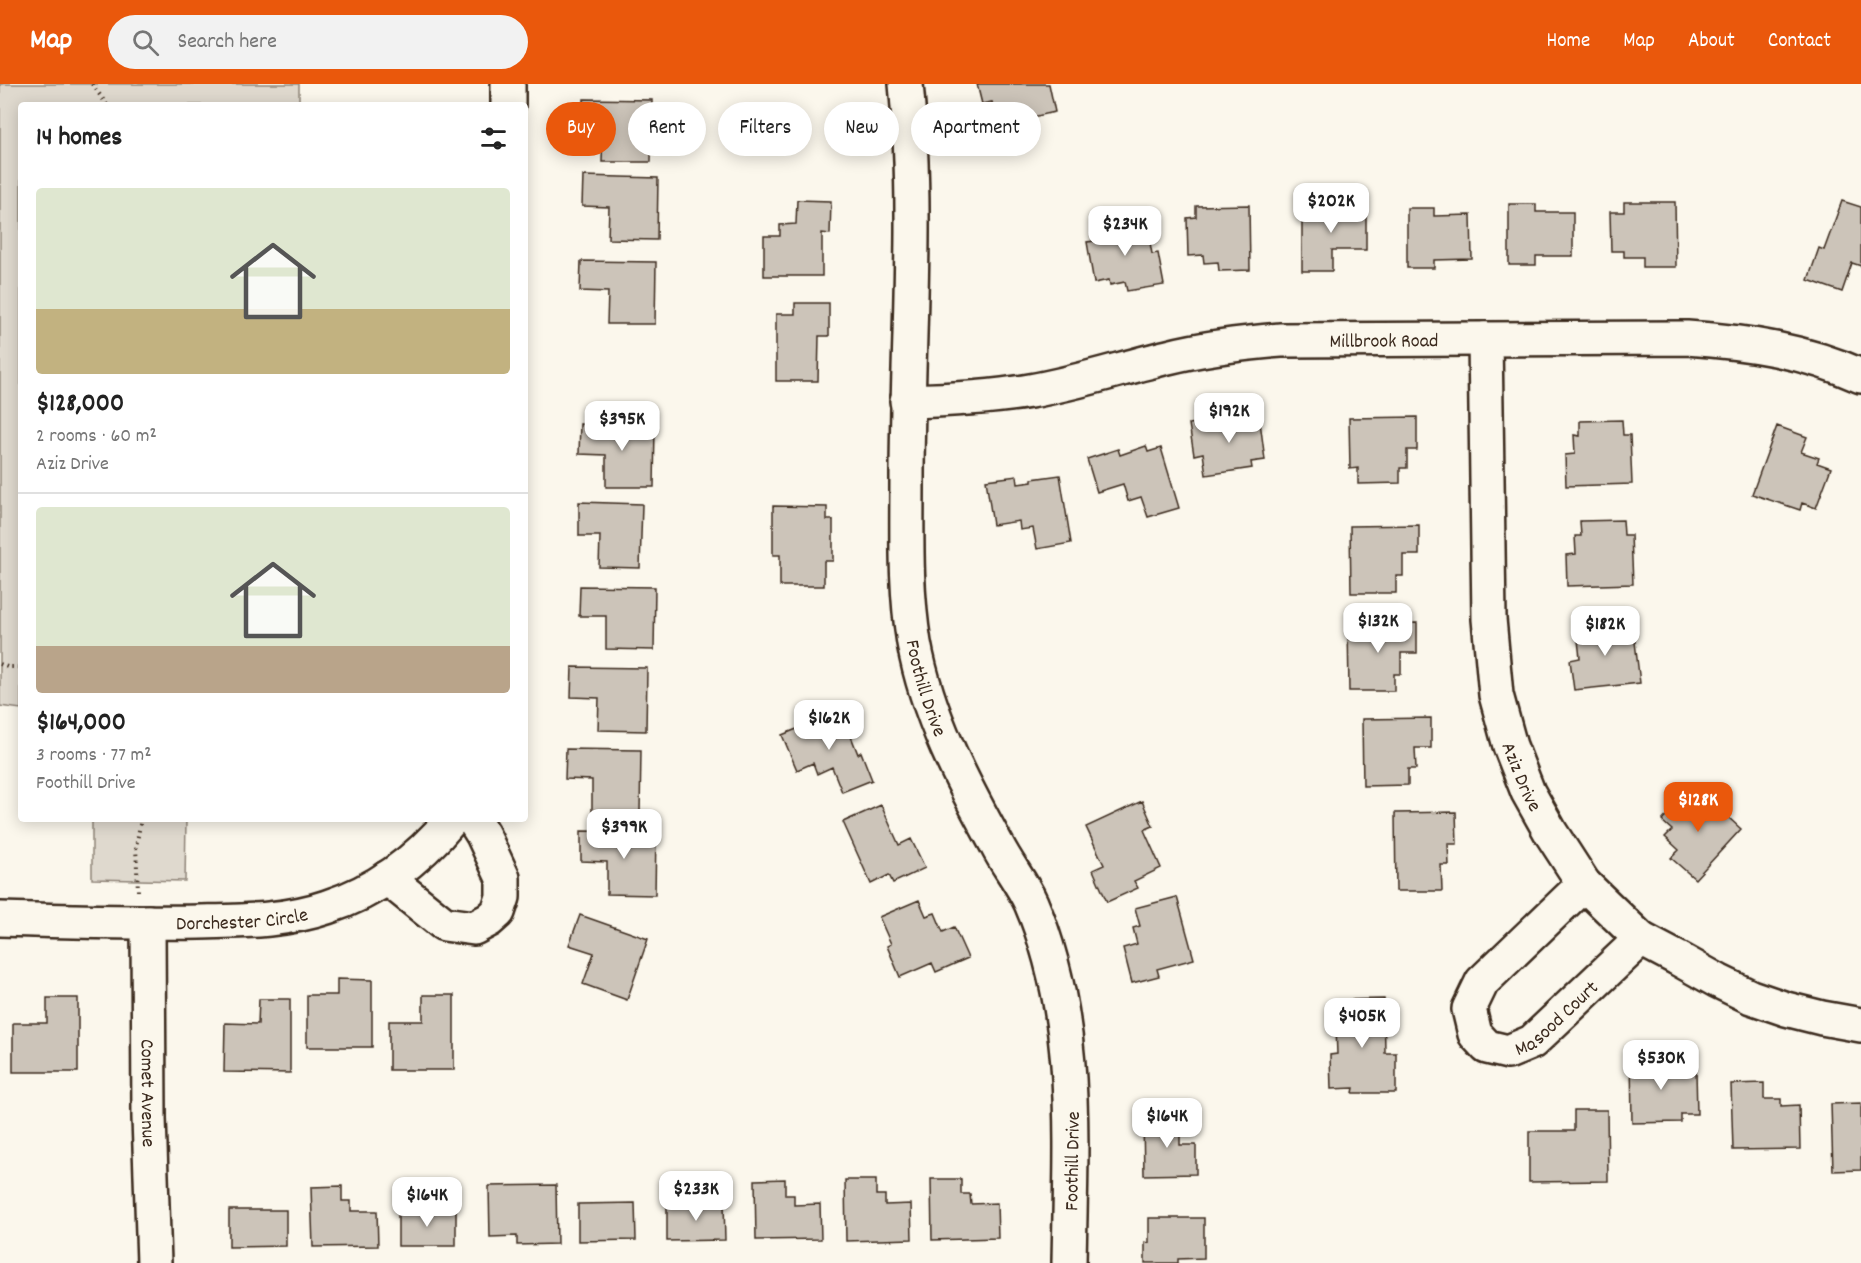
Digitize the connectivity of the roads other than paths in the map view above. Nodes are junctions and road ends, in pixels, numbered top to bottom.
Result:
1 (508, 84) edge
2 (906, 84) edge
3 (508, 102) edge
4 (1485, 339) junction
5 (1861, 376) edge
6 (907, 401) junction
7 (449, 822) edge
8 (475, 822) edge
9 (387, 878) junction
10 (1584, 884) junction
11 (0, 919) edge
12 (143, 922) junction
13 (1641, 939) junction
14 (1861, 1025) edge
15 (154, 1263) edge
16 (1069, 1263) edge

1 - 3 street
2 - 6 street, Foothill Drive
4 - 5 street, Millbrook Road
4 - 6 street, Millbrook Road
4 - 10 street, Aziz Drive
6 - 16 street, Foothill Drive
7 - 9 street, Dorchester Circle
8 - 9 street
9 - 12 street, Dorchester Circle
10 - 13 street, Aziz Drive
10 - 13 street, Masood Court
11 - 12 street, Dorchester Circle
12 - 15 street, Comet Avenue
13 - 14 street, Aziz Drive

